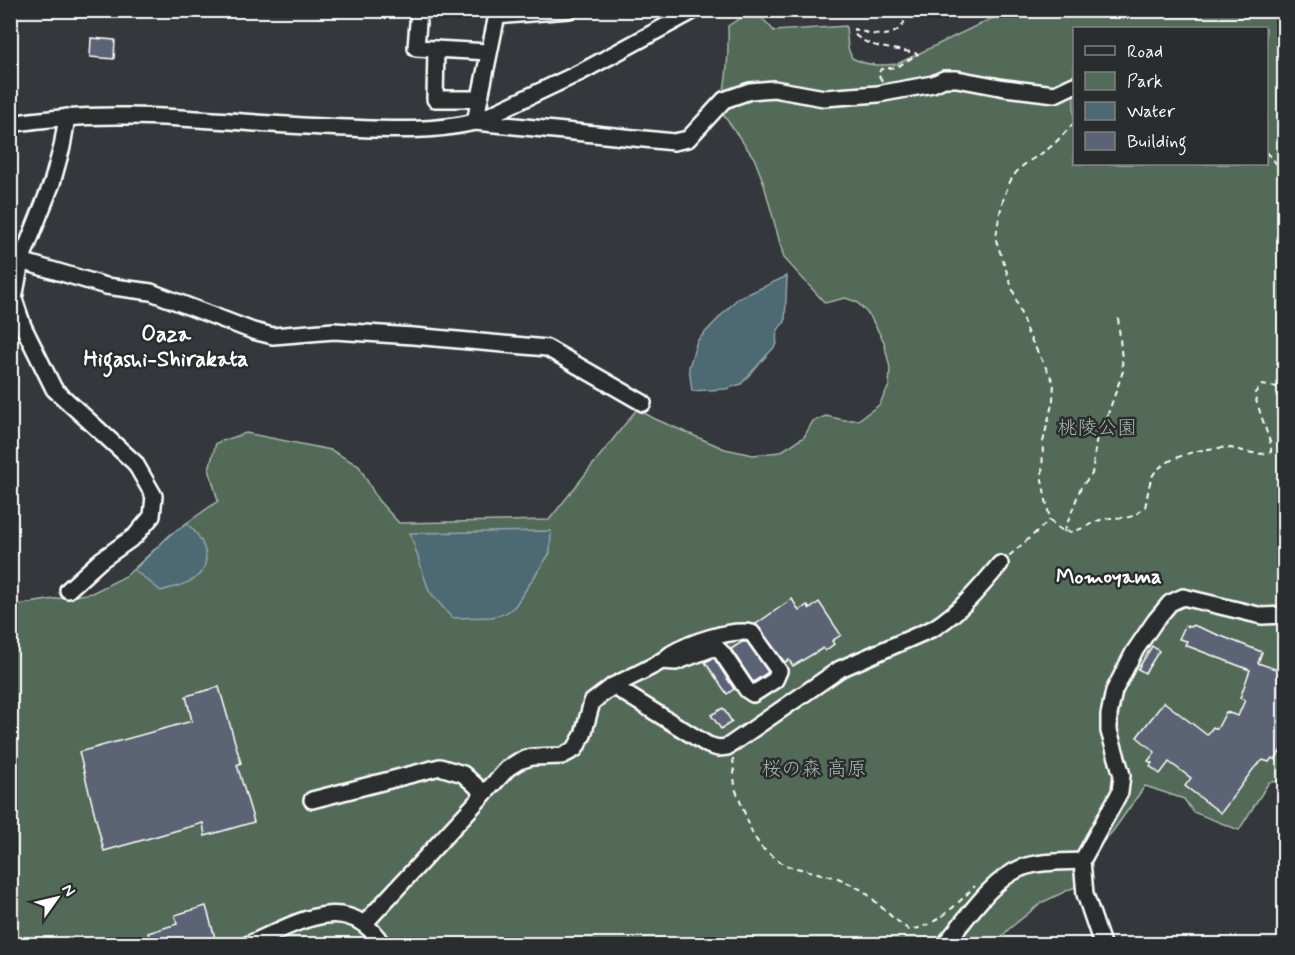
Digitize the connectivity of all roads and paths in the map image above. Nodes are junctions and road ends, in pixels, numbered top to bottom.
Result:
1 (419, 10) edge
2 (569, 10) edge
3 (695, 10) edge
4 (901, 10) edge
5 (497, 13) edge
6 (436, 49) junction
7 (489, 52) junction
8 (1073, 86) edge
9 (875, 95) junction
10 (479, 99) junction
11 (67, 117) junction
12 (475, 122) junction
13 (10, 124) edge
14 (1073, 124) edge
15 (1268, 154) edge
16 (1284, 172) edge
17 (16, 261) edge
18 (1118, 317) dead end
19 (1284, 387) edge
20 (643, 403) dead end
21 (1050, 520) junction
22 (1064, 532) junction
23 (1000, 564) joint
24 (68, 590) dead end
25 (1284, 615) edge
26 (662, 661) junction
27 (613, 686) junction
28 (732, 744) junction
29 (484, 793) junction
30 (312, 800) dead end
31 (1082, 861) junction
32 (981, 880) dead end
33 (372, 936) edge
34 (249, 945) edge
35 (945, 945) edge
36 (1102, 945) edge

1 - 6 street
2 - 5 street
3 - 12 street
4 - 9 path
5 - 7 street
6 - 7 street
6 - 10 street
7 - 10 street
8 - 9 street
9 - 12 street
10 - 12 street
11 - 12 street
11 - 13 street
11 - 17 street
14 - 21 path
15 - 16 path
17 - 20 street
17 - 24 street
18 - 22 path
19 - 22 path
21 - 22 path
21 - 23 path
23 - 28 street
25 - 31 street
26 - 26 street
26 - 27 street
27 - 28 street
27 - 29 street
28 - 32 path
29 - 30 street
29 - 33 street
31 - 35 street
31 - 36 street
33 - 34 street

